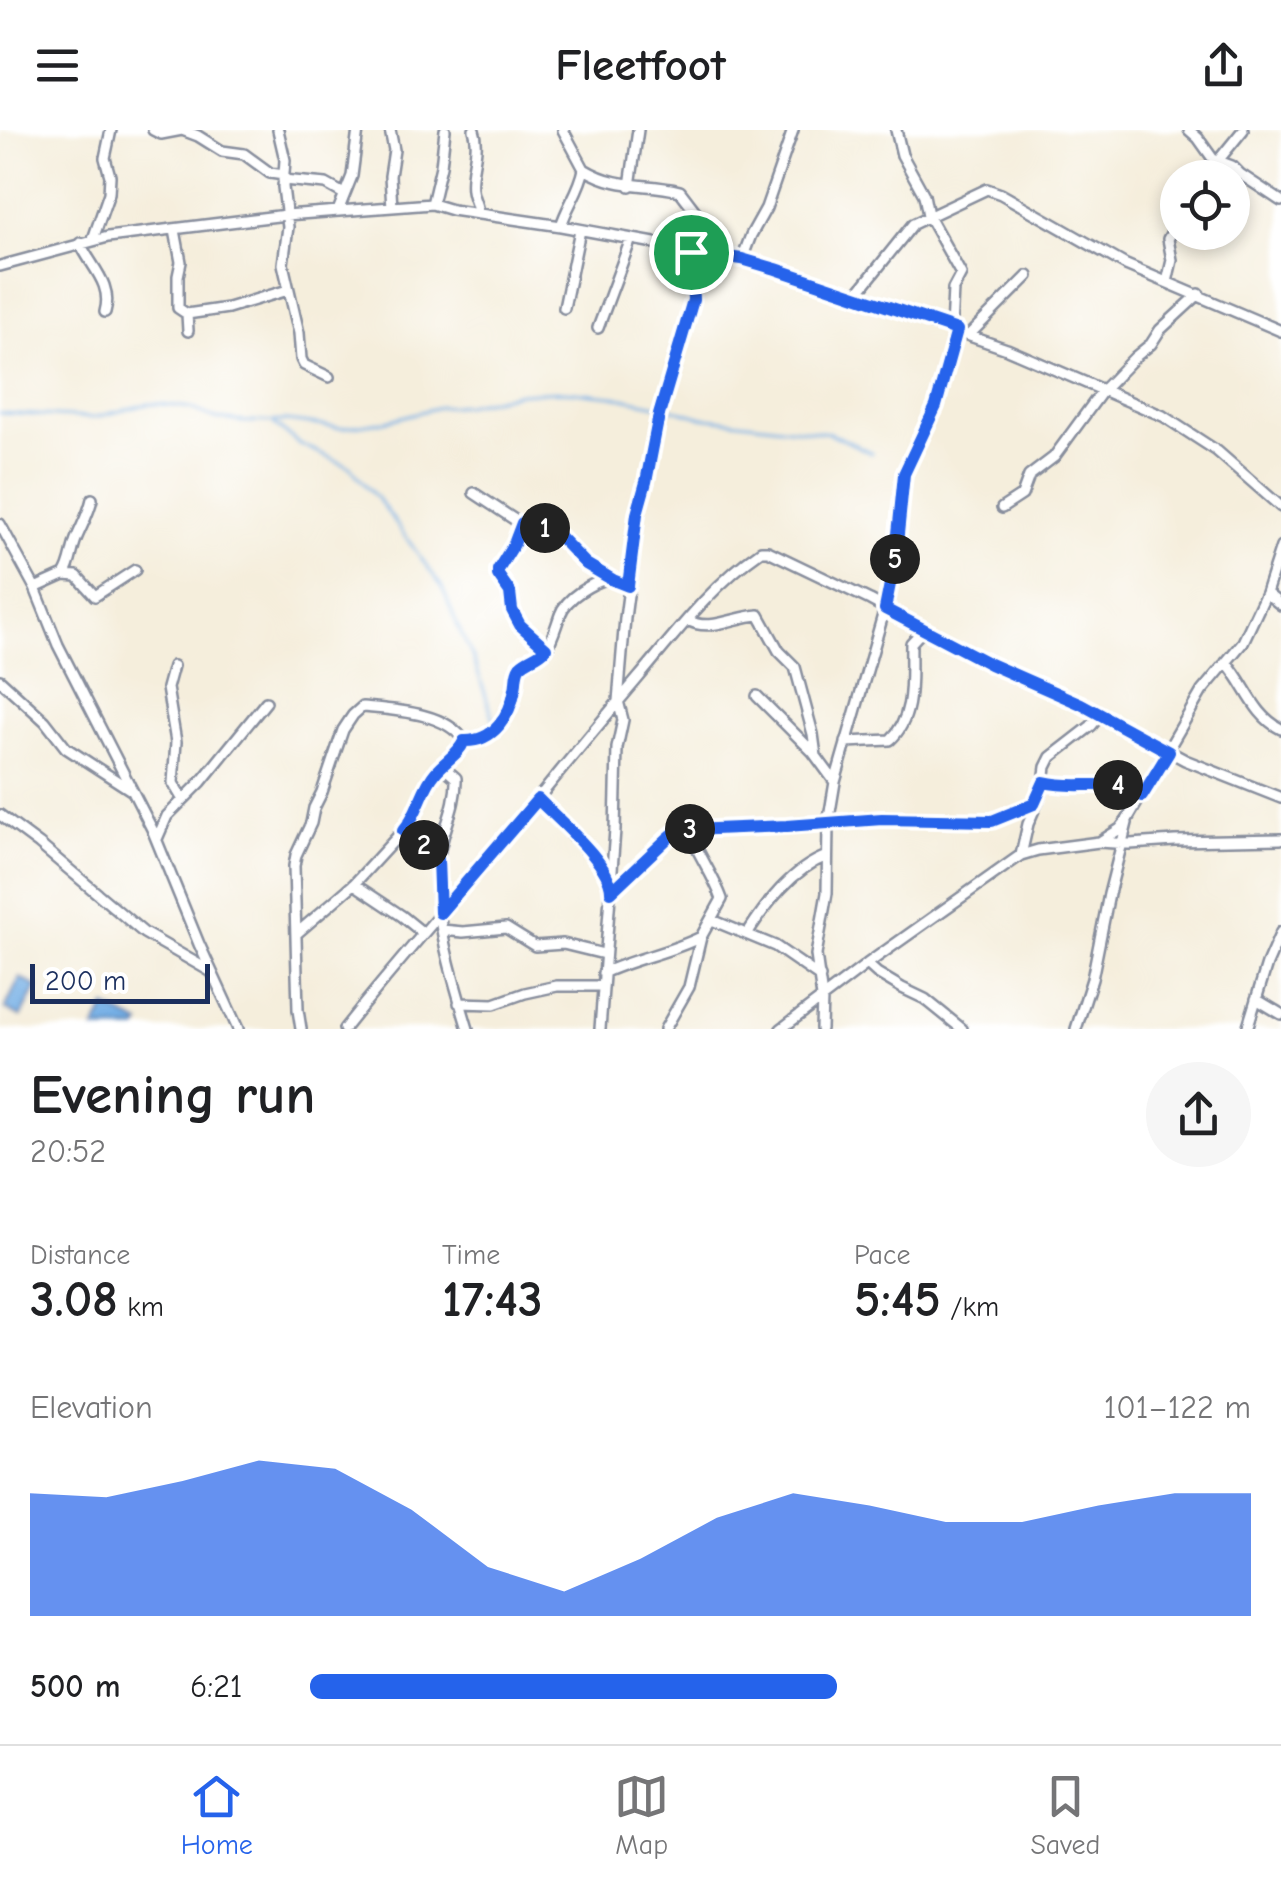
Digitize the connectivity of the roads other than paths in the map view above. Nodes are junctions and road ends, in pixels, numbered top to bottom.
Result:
1 (111, 130) edge
2 (153, 130) edge
3 (182, 130) edge
4 (278, 130) edge
5 (358, 130) edge
6 (390, 130) edge
7 (445, 130) edge
8 (474, 130) edge
9 (564, 130) edge
10 (638, 130) edge
11 (793, 130) edge
12 (896, 130) edge
13 (1189, 130) edge
14 (1243, 130) edge
15 (1217, 160) joint
16 (584, 169) junction
17 (284, 178) junction
18 (1250, 180) edge
19 (630, 186) junction
20 (344, 194) junction
21 (1281, 200) edge
22 (432, 204) junction
23 (392, 207) junction
24 (338, 211) junction
25 (478, 214) junction
26 (286, 215) junction
27 (928, 215) junction
28 (561, 226) junction
29 (175, 230) junction
30 (580, 230) junction
31 (93, 239) junction
32 (631, 239) junction
33 (80, 243) junction
34 (1170, 250) edge
35 (691, 252) junction
36 (742, 259) junction
37 (0, 266) edge
38 (1028, 276) dead end
39 (1168, 282) junction
40 (288, 290) junction
41 (1200, 294) junction
42 (856, 295) junction
43 (564, 308) dead end
44 (105, 312) dead end
45 (187, 314) junction
46 (598, 328) dead end
47 (954, 330) junction
48 (188, 331) dead end
49 (1281, 331) edge
50 (969, 334) junction
51 (329, 376) dead end
52 (1103, 390) junction
53 (474, 493) dead end
54 (92, 498) dead end
55 (1281, 507) edge
56 (1002, 508) dead end
57 (522, 523) junction
58 (0, 524) edge
59 (1281, 547) edge
60 (135, 570) dead end
61 (64, 575) junction
62 (609, 578) junction
63 (628, 586) junction
64 (35, 588) junction
65 (1266, 593) junction
66 (1281, 605) edge
67 (885, 609) junction
68 (688, 620) junction
69 (924, 629) junction
70 (546, 648) junction
71 (1226, 662) junction
72 (173, 666) dead end
73 (1, 683) edge
74 (756, 696) dead end
75 (618, 701) junction
76 (266, 702) dead end
77 (1100, 714) junction
78 (1281, 729) edge
79 (464, 741) junction
80 (846, 742) junction
81 (1169, 752) junction
82 (816, 756) junction
83 (442, 766) junction
84 (834, 782) junction
85 (1044, 782) junction
86 (133, 791) junction
87 (1142, 796) junction
88 (1281, 798) edge
89 (538, 799) junction
90 (183, 800) junction
91 (1034, 804) junction
92 (0, 815) edge
93 (1127, 820) junction
94 (828, 824) junction
95 (690, 830) junction
96 (403, 831) junction
97 (156, 839) junction
98 (1281, 839) edge
99 (1098, 842) junction
100 (1123, 843) junction
101 (1022, 855) junction
102 (827, 856) junction
103 (438, 859) junction
104 (354, 884) junction
105 (611, 888) junction
106 (440, 913) junction
107 (712, 920) junction
108 (442, 930) junction
109 (1281, 932) edge
110 (423, 933) junction
111 (296, 934) junction
112 (747, 934) junction
113 (701, 937) junction
114 (604, 954) junction
115 (867, 964) junction
116 (212, 972) junction
117 (602, 973) junction
118 (820, 978) junction
119 (602, 986) junction
120 (822, 998) junction
121 (1256, 999) junction
122 (459, 1003) junction
123 (1281, 1014) edge
124 (821, 1023) edge
125 (238, 1029) edge
126 (302, 1029) edge
127 (344, 1029) edge
128 (468, 1029) edge
129 (600, 1029) edge
130 (665, 1029) edge
131 (780, 1029) edge
132 (835, 1029) edge
133 (962, 1029) edge
134 (1076, 1029) edge
135 (1247, 1029) edge

1 - 31 street
2 - 3 street
3 - 17 street
4 - 17 street
5 - 20 street
6 - 23 street
7 - 22 street
8 - 25 street
9 - 16 street
10 - 19 street
11 - 36 street
12 - 27 street
13 - 15 street
14 - 15 street
16 - 19 street
16 - 28 street
17 - 20 street
17 - 26 street
18 - 21 street
19 - 35 street
20 - 24 street
22 - 23 street
22 - 25 street
23 - 24 street
24 - 26 street
25 - 28 street
26 - 29 street
26 - 40 street
27 - 39 street
27 - 42 street
27 - 47 street
28 - 30 street
29 - 31 street
29 - 45 street
30 - 32 street
30 - 43 street
31 - 33 street
32 - 35 street
32 - 46 street
33 - 37 street
33 - 44 street
34 - 39 street
35 - 36 street
35 - 63 street
36 - 42 street
38 - 50 street
39 - 41 street
40 - 45 street
40 - 51 street
41 - 49 street
41 - 52 street
42 - 47 street
45 - 48 street
47 - 50 street
47 - 67 street
50 - 52 street
52 - 55 street
52 - 56 street
53 - 57 street
54 - 61 street
57 - 62 street
57 - 70 street
58 - 64 street
59 - 65 street
60 - 61 street
61 - 64 street
62 - 63 street
62 - 70 street
63 - 75 street
64 - 86 street
65 - 66 street
65 - 71 street
67 - 68 street
67 - 69 street
67 - 80 street
68 - 75 street
68 - 82 street
69 - 77 street
69 - 80 street
70 - 79 street
71 - 78 street
71 - 81 street
72 - 90 street
73 - 86 street
74 - 82 street
75 - 89 street
75 - 105 street
76 - 90 street
77 - 81 street
77 - 85 street
79 - 83 street
79 - 111 street
80 - 84 street
81 - 87 street
81 - 88 street
82 - 84 street
83 - 96 street
83 - 103 street
84 - 94 street
85 - 87 street
85 - 91 street
86 - 97 street
87 - 93 street
89 - 105 street
89 - 106 street
90 - 97 street
91 - 94 street
91 - 101 street
92 - 116 street
93 - 99 street
93 - 100 street
94 - 95 street
94 - 102 street
95 - 105 street
95 - 107 street
96 - 103 street
96 - 104 street
97 - 116 street
98 - 100 street
99 - 100 street
99 - 101 street
100 - 134 street
101 - 115 street
102 - 112 street
102 - 118 street
103 - 106 street
104 - 110 street
104 - 111 street
105 - 114 street
106 - 108 street
106 - 110 street
107 - 112 street
107 - 113 street
108 - 114 street
108 - 122 street
109 - 121 street
110 - 127 street
111 - 126 street
112 - 118 street
113 - 117 street
113 - 130 street
114 - 117 street
115 - 120 street
115 - 133 street
116 - 125 street
117 - 119 street
118 - 120 street
119 - 122 street
119 - 129 street
120 - 124 street
120 - 131 street
121 - 123 street
121 - 135 street
122 - 128 street
124 - 132 street

